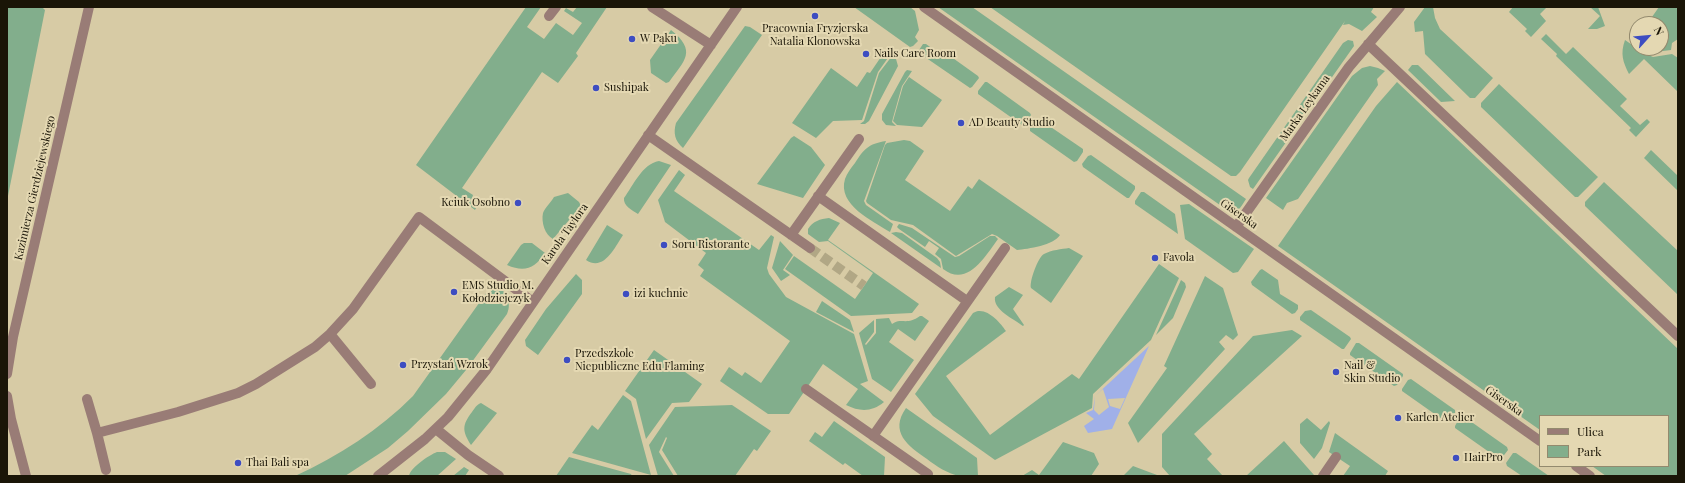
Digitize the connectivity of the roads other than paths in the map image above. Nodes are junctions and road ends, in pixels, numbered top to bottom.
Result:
1 (89, 7) edge
2 (556, 7) edge
3 (652, 7) edge
4 (737, 7) edge
5 (924, 7) edge
6 (1400, 7) edge
7 (549, 16) dead end
8 (1368, 44) junction
9 (711, 45) junction
10 (648, 135) junction
11 (859, 139) dead end
12 (818, 196) junction
13 (1236, 227) junction
14 (791, 235) junction
15 (810, 248) tunnel mouth
16 (1005, 248) dead end
17 (967, 301) junction
18 (533, 302) junction
19 (330, 334) junction
20 (1678, 336) edge
21 (7, 374) edge
22 (371, 384) dead end
23 (806, 389) dead end
24 (7, 396) edge
25 (87, 399) dead end
26 (436, 429) junction
27 (96, 433) junction
28 (873, 436) junction
29 (1539, 440) edge
30 (1336, 457) dead end
31 (1577, 467) edge
32 (106, 470) dead end
33 (928, 474) dead end
34 (26, 476) edge
35 (378, 476) edge
36 (499, 476) edge
37 (1323, 476) edge
38 (1590, 476) edge

1 - 21 street, Kazimierza Gierdziejewskiego
2 - 7 street
3 - 9 street
4 - 9 street, Karola Taylora
5 - 13 street, Giserska
6 - 8 street, Marka Leykama
8 - 13 street, Marka Leykama
8 - 20 street
9 - 10 street, Karola Taylora
10 - 14 street
10 - 18 street, Karola Taylora
11 - 12 street
12 - 14 street
12 - 17 street
13 - 29 street, Giserska
14 - 15 street
16 - 17 street
17 - 28 street
18 - 19 street
18 - 26 street, Karola Taylora
19 - 22 street
19 - 27 street
23 - 28 street
24 - 34 street
25 - 27 street
26 - 35 street, Karola Taylora
26 - 36 street
27 - 32 street
28 - 33 street
30 - 37 street
31 - 38 street

